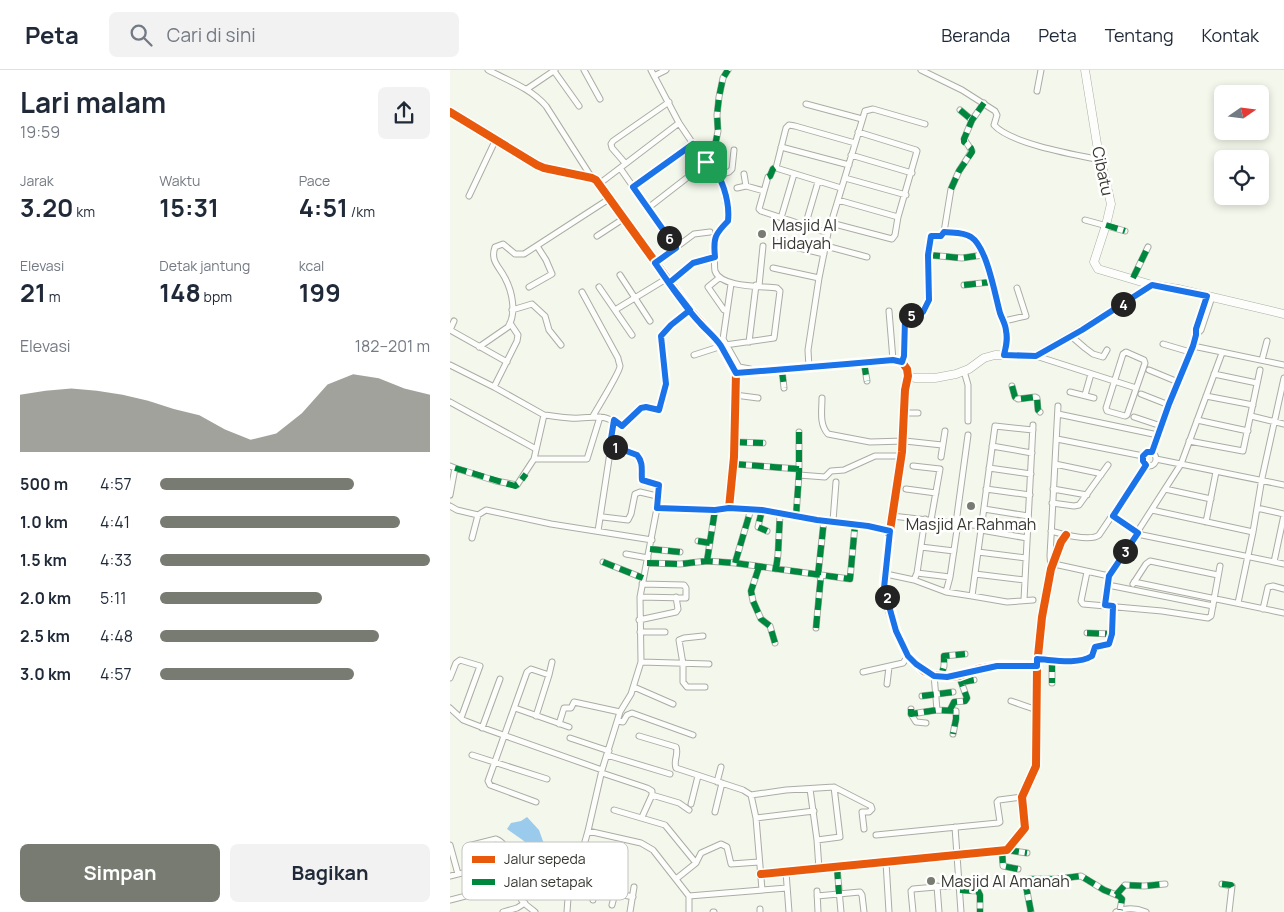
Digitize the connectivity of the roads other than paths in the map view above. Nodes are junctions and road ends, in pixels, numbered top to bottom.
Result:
1 (488, 70) edge
2 (554, 70) edge
3 (584, 70) edge
4 (651, 70) edge
5 (666, 70) edge
6 (728, 70) edge
7 (921, 70) edge
8 (1041, 70) edge
9 (1085, 70) edge
10 (654, 76) junction
11 (527, 88) junction
12 (1037, 91) dead end
13 (600, 99) dead end
14 (669, 102) junction
15 (984, 103) junction
16 (806, 104) dead end
17 (579, 106) dead end
18 (960, 110) dead end
19 (450, 112) edge
20 (862, 119) junction
21 (972, 120) junction
22 (679, 123) junction
23 (925, 124) dead end
24 (858, 132) junction
25 (496, 139) junction
26 (855, 143) junction
27 (693, 144) junction
28 (781, 146) junction
29 (734, 150) dead end
30 (851, 155) junction
31 (1101, 160) junction
32 (625, 163) junction
33 (708, 164) junction
34 (849, 164) junction
35 (776, 167) junction
36 (620, 168) junction
37 (912, 173) junction
38 (744, 174) dead end
39 (794, 174) junction
40 (718, 175) junction
41 (592, 178) junction
42 (844, 178) junction
43 (818, 182) junction
44 (599, 184) junction
45 (746, 186) junction
46 (633, 187) junction
47 (737, 188) dead end
48 (842, 188) junction
49 (764, 191) junction
50 (906, 195) junction
51 (469, 196) dead end
52 (609, 199) junction
53 (838, 200) junction
54 (648, 208) junction
55 (898, 217) junction
56 (781, 218) junction
57 (623, 219) junction
58 (1085, 220) dead end
59 (831, 223) junction
60 (1106, 225) junction
61 (805, 226) junction
62 (1125, 231) dead end
63 (710, 232) dead end
64 (944, 232) junction
65 (828, 233) junction
66 (598, 236) dead end
67 (778, 243) dead end
68 (537, 246) junction
69 (763, 246) dead end
70 (826, 246) junction
71 (1148, 246) dead end
72 (676, 248) junction
73 (824, 254) junction
74 (983, 254) junction
75 (928, 255) junction
76 (715, 257) junction
77 (867, 257) dead end
78 (655, 263) junction
79 (773, 268) dead end
80 (620, 275) dead end
81 (719, 278) junction
82 (819, 278) junction
83 (1133, 278) junction
84 (668, 281) junction
85 (992, 282) junction
86 (731, 284) junction
87 (964, 285) dead end
88 (1152, 285) junction
89 (757, 286) junction
90 (529, 287) dead end
91 (600, 287) dead end
92 (1018, 288) dead end
93 (582, 292) dead end
94 (1210, 296) junction
95 (635, 297) junction
96 (512, 310) junction
97 (615, 310) junction
98 (690, 310) junction
99 (727, 311) junction
100 (889, 311) dead end
101 (1284, 314) edge
102 (650, 320) dead end
103 (454, 321) dead end
104 (1004, 321) junction
105 (510, 323) junction
106 (450, 330) edge
107 (632, 335) dead end
108 (1071, 336) junction
109 (1267, 341) dead end
110 (749, 342) junction
111 (1163, 344) dead end
112 (561, 345) dead end
113 (723, 345) junction
114 (1193, 346) junction
115 (479, 347) junction
116 (1107, 350) dead end
117 (1190, 352) junction
118 (1222, 353) junction
119 (694, 355) dead end
120 (1004, 355) junction
121 (1036, 356) junction
122 (893, 360) junction
123 (1262, 360) junction
124 (507, 362) junction
125 (902, 362) junction
126 (864, 363) junction
127 (450, 365) edge
128 (809, 365) junction
129 (1284, 365) edge
130 (792, 366) dead end
131 (782, 370) junction
132 (1149, 370) dead end
133 (1260, 370) dead end
134 (964, 371) junction
135 (736, 373) junction
136 (1091, 374) junction
137 (1214, 374) junction
138 (908, 376) junction
139 (1284, 378) edge
140 (867, 381) dead end
141 (1115, 381) junction
142 (1178, 382) junction
143 (1257, 383) junction
144 (1012, 386) dead end
145 (494, 387) junction
146 (784, 388) dead end
147 (1136, 388) junction
148 (1070, 392) dead end
149 (735, 394) junction
150 (1141, 394) dead end
151 (1085, 395) junction
152 (1206, 396) junction
153 (758, 398) dead end
154 (822, 398) dead end
155 (1094, 398) dead end
156 (450, 402) edge
157 (1169, 404) junction
158 (1253, 405) junction
159 (1058, 406) dead end
160 (1040, 412) dead end
161 (904, 413) junction
162 (918, 414) dead end
163 (1058, 414) junction
164 (544, 416) junction
165 (593, 416) junction
166 (1251, 416) junction
167 (600, 417) junction
168 (1134, 417) dead end
169 (614, 420) junction
170 (1197, 420) junction
171 (968, 422) dead end
172 (1275, 422) junction
173 (1284, 424) edge
174 (1161, 426) junction
175 (1248, 430) junction
176 (945, 431) dead end
177 (799, 432) dead end
178 (968, 435) dead end
179 (1158, 435) junction
180 (1056, 439) junction
181 (902, 441) junction
182 (1189, 441) junction
183 (735, 442) junction
184 (763, 443) dead end
185 (610, 445) junction
186 (942, 445) junction
187 (992, 446) junction
188 (536, 449) junction
189 (1032, 452) junction
190 (1152, 452) junction
191 (901, 456) junction
192 (1143, 456) junction
193 (941, 457) dead end
194 (534, 459) junction
195 (1156, 459) junction
196 (734, 464) junction
197 (1055, 464) junction
198 (1180, 464) junction
199 (1108, 465) dead end
200 (1146, 465) junction
201 (913, 466) dead end
202 (452, 467) edge
203 (989, 468) junction
204 (799, 472) junction
205 (1216, 472) junction
206 (1031, 474) junction
207 (1101, 475) junction
208 (1261, 481) junction
209 (836, 482) dead end
210 (1284, 485) edge
211 (906, 489) dead end
212 (986, 489) junction
213 (1053, 489) junction
214 (1165, 489) junction
215 (936, 493) junction
216 (450, 495) edge
217 (1030, 495) junction
218 (1087, 495) junction
219 (657, 496) junction
220 (1211, 499) junction
221 (1052, 503) junction
222 (450, 506) edge
223 (657, 508) junction
224 (729, 508) junction
225 (1257, 508) junction
226 (751, 509) junction
227 (984, 509) junction
228 (715, 510) junction
229 (762, 510) junction
230 (1152, 510) junction
231 (780, 514) junction
232 (1284, 514) edge
233 (478, 515) junction
234 (796, 516) junction
235 (892, 516) junction
236 (1028, 516) junction
237 (1113, 516) junction
238 (603, 517) dead end
239 (824, 520) junction
240 (928, 520) junction
241 (833, 521) junction
242 (1206, 522) junction
243 (957, 523) junction
244 (855, 525) junction
245 (981, 528) junction
246 (598, 530) junction
247 (890, 531) junction
248 (1051, 531) junction
249 (767, 532) dead end
250 (1253, 532) junction
251 (1138, 533) junction
252 (1066, 535) junction
253 (1282, 537) edge
254 (472, 538) dead end
255 (1027, 538) junction
256 (652, 540) junction
257 (698, 541) dead end
258 (710, 543) junction
259 (922, 547) junction
260 (650, 549) junction
261 (680, 552) dead end
262 (954, 552) junction
263 (978, 552) junction
264 (626, 554) dead end
265 (1248, 556) junction
266 (1026, 558) junction
267 (647, 561) junction
268 (707, 561) junction
269 (603, 562) dead end
270 (1274, 562) junction
271 (735, 563) junction
272 (1284, 564) edge
273 (1053, 566) junction
274 (1220, 566) dead end
275 (759, 567) junction
276 (776, 569) junction
277 (1087, 572) junction
278 (917, 573) junction
279 (886, 574) junction
280 (975, 574) junction
281 (820, 575) junction
282 (1218, 575) junction
283 (1109, 576) junction
284 (950, 577) junction
285 (643, 578) junction
286 (914, 580) junction
287 (1025, 580) junction
288 (1134, 582) junction
289 (642, 584) junction
290 (1108, 585) junction
291 (1132, 589) junction
292 (1284, 589) edge
293 (946, 592) junction
294 (972, 596) junction
295 (676, 597) junction
296 (640, 598) junction
297 (1214, 598) junction
298 (1024, 600) junction
299 (1033, 600) dead end
300 (1238, 603) junction
301 (1204, 604) junction
302 (1105, 605) junction
303 (1113, 606) junction
304 (1213, 606) junction
305 (1263, 609) junction
306 (1284, 613) edge
307 (639, 620) junction
308 (816, 628) dead end
309 (640, 632) junction
310 (665, 632) dead end
311 (1086, 634) dead end
312 (1112, 634) junction
313 (703, 636) dead end
314 (775, 643) dead end
315 (965, 654) dead end
316 (908, 656) junction
317 (1037, 659) junction
318 (1052, 660) junction
319 (552, 662) dead end
320 (641, 662) junction
321 (683, 664) junction
322 (708, 664) dead end
323 (1037, 666) junction
324 (889, 667) junction
325 (451, 671) edge
326 (863, 672) dead end
327 (549, 675) junction
328 (934, 676) junction
329 (941, 676) junction
330 (959, 676) junction
331 (450, 678) edge
332 (500, 679) dead end
333 (974, 680) dead end
334 (962, 682) junction
335 (1052, 683) dead end
336 (887, 684) dead end
337 (705, 686) dead end
338 (634, 687) junction
339 (953, 692) dead end
340 (936, 693) junction
341 (922, 696) dead end
342 (1011, 701) dead end
343 (673, 704) dead end
344 (450, 708) edge
345 (514, 708) junction
346 (937, 710) junction
347 (950, 710) junction
348 (1036, 710) junction
349 (620, 712) junction
350 (536, 716) junction
351 (461, 718) junction
352 (618, 721) junction
353 (560, 724) junction
354 (926, 724) dead end
355 (569, 727) dead end
356 (482, 728) junction
357 (953, 734) dead end
358 (692, 735) dead end
359 (504, 736) junction
360 (640, 736) dead end
361 (570, 738) dead end
362 (608, 753) junction
363 (472, 755) dead end
364 (495, 762) junction
365 (721, 767) dead end
366 (602, 771) junction
367 (670, 774) dead end
368 (698, 776) junction
369 (547, 779) dead end
370 (720, 782) junction
371 (834, 787) junction
372 (810, 789) junction
373 (652, 795) junction
374 (752, 795) junction
375 (1022, 797) junction
376 (862, 800) junction
377 (536, 802) dead end
378 (614, 810) dead end
379 (814, 811) junction
380 (714, 812) dead end
381 (862, 812) junction
382 (642, 818) junction
383 (756, 818) junction
384 (955, 828) junction
385 (864, 829) dead end
386 (588, 831) junction
387 (876, 835) dead end
388 (817, 840) junction
389 (485, 842) edge
390 (500, 842) edge
391 (585, 842) edge
392 (450, 845) edge
393 (1004, 851) junction
394 (1027, 853) dead end
395 (957, 856) junction
396 (759, 862) junction
397 (886, 862) junction
398 (696, 863) junction
399 (837, 867) junction
400 (819, 869) junction
401 (1018, 869) dead end
402 (786, 872) junction
403 (462, 873) edge
404 (458, 874) junction
405 (761, 874) junction
406 (450, 876) edge
407 (676, 879) junction
408 (1165, 884) dead end
409 (1222, 884) dead end
410 (937, 886) junction
411 (634, 887) dead end
412 (960, 887) junction
413 (787, 888) junction
414 (762, 890) junction
415 (839, 894) junction
416 (1116, 895) junction
417 (628, 896) edge
418 (689, 896) junction
419 (633, 897) junction
420 (521, 900) edge
421 (613, 900) edge
422 (525, 904) junction
423 (612, 905) dead end
424 (1118, 911) edge
425 (503, 912) edge
426 (535, 912) edge
427 (630, 912) edge
428 (689, 912) edge
429 (789, 912) edge
430 (818, 912) edge
431 (841, 912) edge
432 (864, 912) edge
433 (889, 912) edge
434 (913, 912) edge
435 (939, 912) edge
436 (961, 912) edge
437 (980, 912) edge
438 (1031, 912) edge
439 (1146, 912) edge
440 (1229, 912) edge

1 - 11 street
2 - 11 street
2 - 17 street
3 - 13 street
4 - 10 street
5 - 10 street
6 - 33 street
7 - 15 street
8 - 12 street
9 - 31 street, Cibatu
10 - 14 street
11 - 41 street
14 - 22 street
14 - 32 street
15 - 21 street
15 - 31 street
16 - 20 street
18 - 21 street
19 - 25 street
20 - 23 street
20 - 24 street
21 - 64 street
22 - 27 street
22 - 32 street
24 - 26 street
24 - 37 street
25 - 41 street
25 - 51 street
26 - 28 street
26 - 30 street
27 - 33 street
27 - 46 street
28 - 34 street
28 - 35 street
29 - 40 street
30 - 34 street
30 - 37 street
31 - 60 street, Cibatu
32 - 36 street
33 - 40 street
33 - 54 street
34 - 42 street
35 - 39 street
35 - 49 street
36 - 44 street
36 - 46 street
37 - 50 street
38 - 45 street
39 - 43 street
39 - 56 street
40 - 76 street
41 - 44 street
42 - 48 street
42 - 50 street
43 - 48 street
43 - 61 street
44 - 52 street
45 - 47 street
45 - 49 street
46 - 54 street
48 - 53 street
49 - 56 street
50 - 55 street
52 - 57 street
52 - 68 street
53 - 55 street
53 - 59 street
54 - 72 street
55 - 59 street
56 - 61 street
57 - 66 street
57 - 78 street
58 - 60 street
59 - 65 street
60 - 62 street
60 - 83 street, Cibatu
61 - 65 street
63 - 72 street
64 - 74 street
64 - 75 street
65 - 70 street
67 - 73 street
68 - 90 street
68 - 96 street
69 - 89 street
70 - 73 street
70 - 77 street
71 - 83 street
72 - 78 street
73 - 82 street
74 - 75 street
74 - 85 street
75 - 125 street
76 - 81 street
76 - 84 street
78 - 84 street
79 - 82 street
80 - 95 street
81 - 86 street
81 - 99 street
82 - 128 street
83 - 88 street
84 - 95 street
84 - 98 street
85 - 87 street
85 - 104 street
86 - 89 street
86 - 99 street
88 - 94 street
88 - 108 street
89 - 110 street
89 - 110 street
91 - 97 street
92 - 104 street
93 - 165 street
94 - 101 street
94 - 114 street
95 - 97 street
95 - 102 street
96 - 105 street
96 - 112 street
97 - 107 street
98 - 113 street
98 - 169 street
99 - 113 street
100 - 122 street
103 - 106 street
104 - 120 street
105 - 115 street
105 - 124 street
106 - 115 street
108 - 116 street
108 - 121 street
109 - 123 street
110 - 113 street
111 - 117 street
113 - 119 street
113 - 130 street
113 - 135 street
114 - 117 street
114 - 118 street
115 - 124 street
117 - 142 street
118 - 123 street
118 - 137 street
120 - 121 street
120 - 134 street
121 - 136 street
122 - 125 street
122 - 126 street
123 - 129 street
124 - 145 street
125 - 138 street
126 - 128 street
126 - 140 street
127 - 145 street
128 - 131 street
131 - 135 street
131 - 146 street
132 - 142 street
133 - 143 street
134 - 138 street
134 - 171 street
135 - 149 street
136 - 141 street
136 - 151 street
137 - 143 street
137 - 152 street
138 - 161 street
139 - 172 street
141 - 147 street
141 - 147 street
141 - 147 street
142 - 157 street
143 - 158 street
144 - 160 street
145 - 164 street
148 - 151 street
149 - 153 street
149 - 183 street
150 - 157 street
151 - 155 street
152 - 158 street
152 - 170 street
154 - 181 street
156 - 188 street
157 - 174 street
158 - 166 street
159 - 163 street
161 - 162 street
161 - 181 street
163 - 179 street
163 - 180 street
164 - 165 street
164 - 188 street
165 - 167 street
166 - 172 street
166 - 175 street
167 - 169 street
167 - 194 street
168 - 174 street
169 - 185 street
170 - 175 street
170 - 182 street
172 - 173 street
172 - 208 street
174 - 179 street
175 - 182 street
176 - 186 street
177 - 204 street
178 - 243 street
179 - 190 street
180 - 192 street
180 - 197 street
181 - 186 street
181 - 191 street
182 - 198 street
183 - 184 street
183 - 196 street
185 - 219 street
185 - 246 street
186 - 193 street
187 - 189 street
187 - 189 street
187 - 203 street
188 - 194 street
189 - 206 street
190 - 192 street
190 - 195 street
191 - 204 street
191 - 235 street
192 - 200 street
194 - 202 street
195 - 198 street
195 - 200 street
196 - 204 street
196 - 224 street
197 - 207 street
197 - 213 street
198 - 205 street
198 - 214 street
199 - 207 street
200 - 237 street
201 - 215 street
202 - 216 street
203 - 206 street
203 - 212 street
204 - 234 street
205 - 208 street
205 - 220 street
206 - 217 street
207 - 218 street
208 - 210 street
208 - 225 street
209 - 241 street
211 - 215 street
212 - 217 street
212 - 227 street
213 - 218 street
213 - 221 street
214 - 220 street
214 - 230 street
215 - 240 street
217 - 236 street
218 - 221 street
219 - 223 street
219 - 238 street
220 - 242 street
221 - 248 street
222 - 233 street
223 - 228 street
223 - 256 street
224 - 226 street
224 - 228 street
225 - 232 street
225 - 250 street
226 - 229 street
226 - 271 street
227 - 236 street
227 - 245 street
228 - 258 street
229 - 231 street
229 - 249 street
230 - 242 street
230 - 251 street
231 - 234 street
231 - 276 street
232 - 253 street
233 - 246 street
233 - 254 street
234 - 239 street
235 - 240 street
235 - 247 street
236 - 255 street
237 - 251 street
237 - 252 street
239 - 241 street
239 - 281 street
240 - 243 street
240 - 259 street
241 - 244 street
242 - 250 street
243 - 245 street
243 - 262 street
244 - 247 street
244 - 281 street
245 - 255 street
245 - 263 street
246 - 256 street
247 - 279 street
248 - 252 street
248 - 273 street
250 - 265 street
251 - 265 street
251 - 283 street
252 - 273 street
253 - 270 street
255 - 266 street
256 - 260 street
257 - 258 street
258 - 268 street
259 - 262 street
259 - 278 street
260 - 261 street
260 - 267 street
262 - 284 street
263 - 266 street
263 - 280 street
264 - 267 street
265 - 270 street
265 - 300 street
266 - 287 street
267 - 268 street
267 - 285 street
268 - 271 street
269 - 285 street
270 - 272 street
271 - 275 street
273 - 277 street
273 - 317 street
274 - 282 street
275 - 276 street
275 - 314 street
276 - 281 street
277 - 283 street
277 - 302 street
278 - 284 street
278 - 286 street
279 - 286 street
279 - 316 street
280 - 287 street
280 - 294 street
281 - 308 street
282 - 288 street
282 - 297 street
283 - 290 street
284 - 293 street
285 - 289 street
286 - 293 street
287 - 298 street
288 - 291 street
288 - 297 street
289 - 295 street
289 - 296 street
290 - 291 street
290 - 302 street
291 - 301 street
292 - 305 street
293 - 294 street
294 - 298 street
295 - 296 street
295 - 307 street
296 - 307 street
297 - 300 street
297 - 301 street
297 - 304 street
298 - 299 street
300 - 305 street
301 - 304 street
302 - 303 street
303 - 304 street
303 - 312 street
305 - 306 street
307 - 309 street
309 - 310 street
309 - 320 street
311 - 312 street
312 - 318 street
313 - 321 street
315 - 329 street
316 - 324 street
316 - 328 street
317 - 318 street
317 - 323 street
318 - 335 street
319 - 327 street
320 - 321 street
320 - 338 street
321 - 322 street
321 - 337 street
323 - 330 street
323 - 348 street
324 - 326 street
324 - 336 street
325 - 331 street
325 - 351 street
327 - 345 street
327 - 350 street
328 - 329 street
328 - 340 street
329 - 330 street
330 - 334 street
332 - 356 street
333 - 334 street
334 - 347 street
338 - 343 street
338 - 349 street
339 - 340 street
340 - 341 street
340 - 346 street
342 - 348 street
344 - 351 street
345 - 350 street
345 - 359 street
346 - 347 street
346 - 354 street
347 - 357 street
348 - 375 street
349 - 352 street
349 - 353 street
350 - 353 street
351 - 356 street
352 - 358 street
352 - 362 street
353 - 355 street
356 - 359 street
359 - 364 street
359 - 366 street
360 - 368 street
361 - 362 street
362 - 366 street
362 - 367 street
363 - 364 street
364 - 369 street
364 - 377 street
365 - 370 street
366 - 373 street
366 - 386 street
368 - 370 street
368 - 373 street
370 - 374 street
370 - 380 street
371 - 372 street
371 - 376 street
371 - 388 street
372 - 374 street
372 - 379 street
373 - 382 street
374 - 383 street
375 - 384 street
375 - 393 street
376 - 381 street
376 - 381 street
378 - 382 street
379 - 383 street
379 - 388 street
381 - 385 street
382 - 398 street
383 - 396 street
384 - 387 street
384 - 395 street
386 - 391 street
386 - 407 street
388 - 400 street
389 - 390 street
392 - 404 street
393 - 394 street
393 - 395 street
393 - 401 street
395 - 397 street
395 - 412 street
396 - 398 street
396 - 405 street
397 - 399 street
397 - 433 street
398 - 407 street
399 - 400 street
399 - 415 street
400 - 402 street
402 - 405 street
402 - 413 street
403 - 404 street
404 - 406 street
405 - 414 street
407 - 418 street
408 - 416 street
409 - 440 street
410 - 412 street
410 - 434 street
410 - 435 street
411 - 419 street
412 - 436 street
412 - 437 street
413 - 414 street
413 - 429 street
414 - 418 street
415 - 430 street
415 - 431 street
415 - 432 street
416 - 424 street
416 - 438 street
417 - 419 street
418 - 428 street
419 - 427 street
420 - 422 street
421 - 423 street
422 - 425 street
422 - 426 street
424 - 439 street

